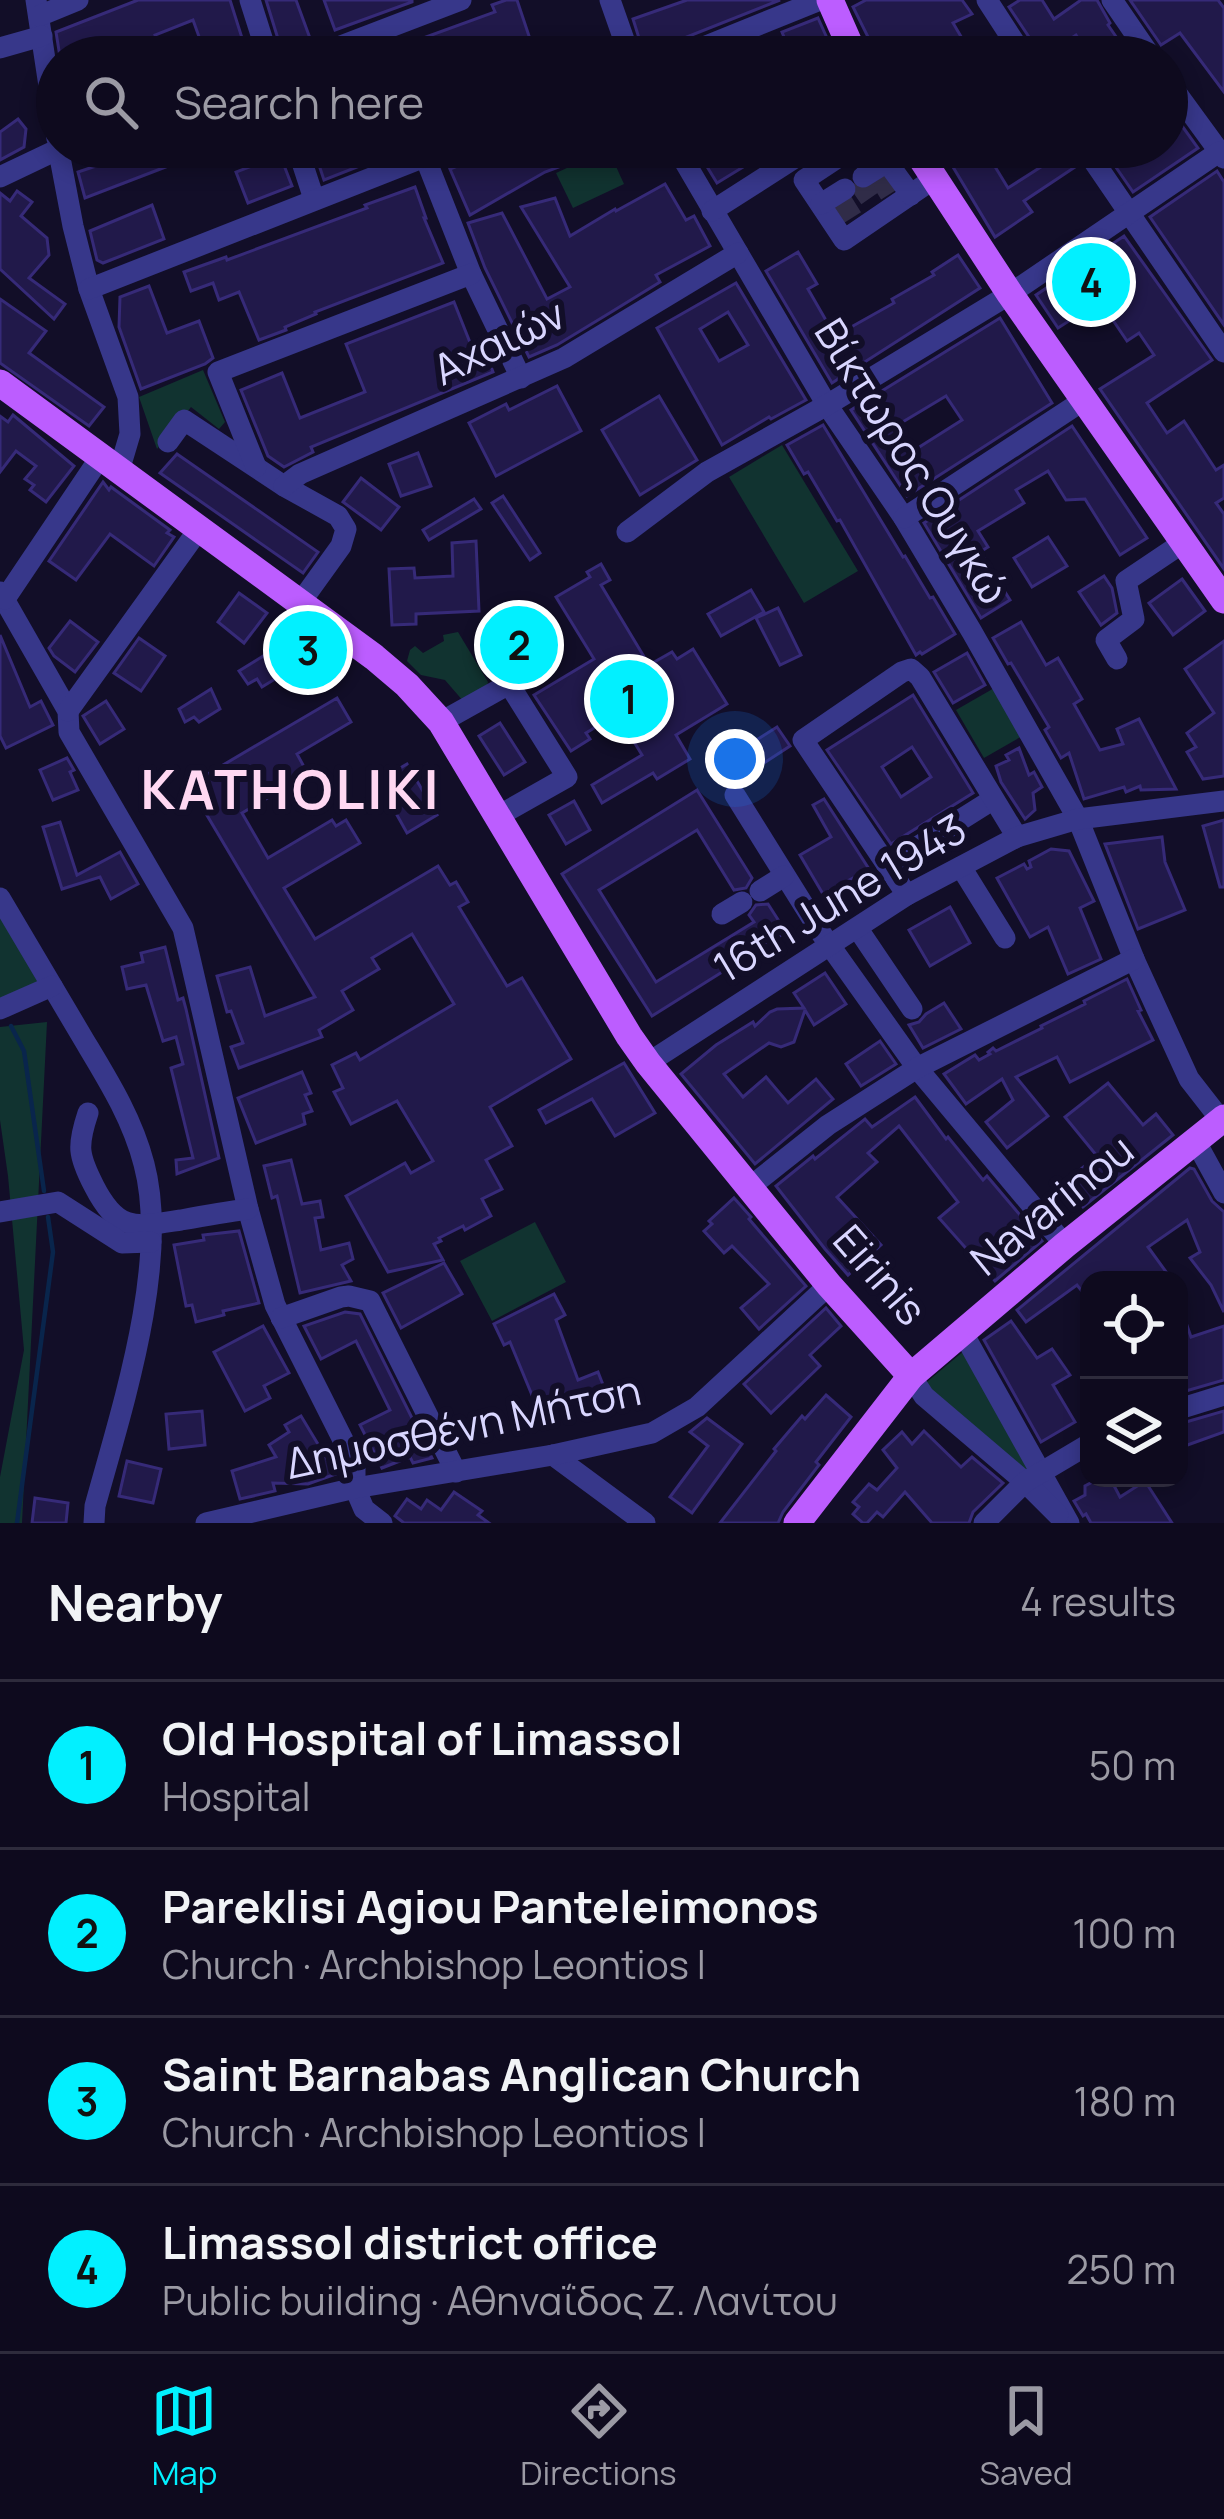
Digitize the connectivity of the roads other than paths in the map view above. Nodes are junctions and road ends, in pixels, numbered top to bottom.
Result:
1 (78, 0) edge
2 (250, 0) edge
3 (460, 0) edge
4 (610, 0) edge
5 (820, 0) edge
6 (830, 0) edge
7 (987, 0) edge
8 (1112, 0) edge
9 (39, 17) edge
10 (261, 36) edge
11 (367, 36) edge
12 (623, 36) edge
13 (732, 36) edge
14 (846, 36) edge
15 (1010, 36) edge
16 (1137, 36) edge
17 (0, 48) edge
18 (1188, 109) edge
19 (1222, 155) edge
20 (36, 157) edge
21 (63, 168) edge
22 (304, 168) edge
23 (396, 168) edge
24 (429, 168) edge
25 (688, 168) edge
26 (779, 168) edge
27 (821, 168) edge
28 (928, 168) edge
29 (1098, 168) edge
30 (0, 177) edge
31 (935, 178) junction
32 (858, 180) edge
33 (314, 199) junction
34 (891, 204) junction
35 (712, 211) junction
36 (1129, 214) junction
37 (738, 253) junction
38 (471, 274) junction
39 (89, 289) junction
40 (1010, 294) junction
41 (1224, 352) edge
42 (521, 379) junction
43 (4, 393) edge
44 (1084, 400) junction
45 (827, 405) junction
46 (168, 442) dead end
47 (110, 463) junction
48 (256, 467) junction
49 (284, 486) junction
50 (904, 518) junction
51 (199, 529) junction
52 (627, 532) dead end
53 (1184, 542) junction
54 (2, 595) edge
55 (1224, 600) edge
56 (300, 603) junction
57 (1117, 659) dead end
58 (68, 711) junction
59 (441, 722) junction
60 (735, 795) dead end
61 (992, 800) junction
62 (1224, 800) edge
63 (498, 816) junction
64 (1078, 819) junction
65 (1017, 837) junction
66 (887, 866) junction
67 (962, 867) junction
68 (784, 876) junction
69 (907, 895) junction
70 (0, 898) edge
71 (741, 903) dead end
72 (858, 929) junction
73 (1005, 938) dead end
74 (832, 945) junction
75 (1134, 959) junction
76 (52, 986) junction
77 (912, 1009) dead end
78 (0, 1010) edge
79 (648, 1063) junction
80 (916, 1068) junction
81 (88, 1113) dead end
82 (1222, 1119) edge
83 (1196, 1142) junction
84 (750, 1187) junction
85 (1224, 1192) edge
86 (248, 1209) junction
87 (0, 1212) edge
88 (151, 1234) junction
89 (1065, 1245) junction
90 (829, 1285) junction
91 (281, 1318) junction
92 (963, 1333) junction
93 (911, 1376) junction
94 (1224, 1395) edge
95 (1188, 1406) edge
96 (1080, 1449) edge
97 (554, 1456) junction
98 (456, 1472) junction
99 (1034, 1477) junction
100 (356, 1488) junction
101 (94, 1523) edge
102 (206, 1523) edge
103 (382, 1523) edge
104 (645, 1523) edge
105 (796, 1523) edge
106 (983, 1523) edge
107 (1068, 1523) edge

1 - 9 street
2 - 10 street
3 - 11 street
4 - 12 street
5 - 13 street
6 - 14 main road
7 - 15 street
8 - 16 street
9 - 17 street
18 - 19 street
19 - 36 street
20 - 30 street
21 - 39 street
22 - 33 street
23 - 33 street
24 - 38 street
25 - 35 street, Βίκτωρος Ουγκώ
26 - 35 street
27 - 32 street
28 - 31 main road
29 - 36 street
31 - 34 street
31 - 40 main road
32 - 34 street
32 - 34 street
33 - 39 street
35 - 37 street, Βίκτωρος Ουγκώ
36 - 40 street
36 - 41 street
37 - 42 street, Αχαιών
37 - 45 street, Βίκτωρος Ουγκώ
38 - 42 street
38 - 48 street
39 - 47 street
40 - 44 main road
40 - 45 street
42 - 49 street, Αχαιών
43 - 47 main road, Eirinis
44 - 50 street
44 - 53 main road
45 - 50 street, Βίκτωρος Ουγκώ
45 - 52 street
46 - 48 street
47 - 51 main road, Eirinis
47 - 54 street
48 - 49 street
49 - 56 street
50 - 64 street, Βίκτωρος Ουγκώ
51 - 56 main road, Eirinis
51 - 58 street
53 - 55 main road
53 - 57 street
54 - 58 street
56 - 59 main road, Eirinis
58 - 86 street
59 - 63 main road, Eirinis
59 - 63 street
60 - 68 street
61 - 65 street
61 - 66 street
61 - 66 street
62 - 64 street, 16th June 1943
63 - 79 main road, Eirinis
64 - 65 street, 16th June 1943
64 - 75 street, Βίκτωρος Ουγκώ
65 - 67 street, 16th June 1943
66 - 69 street
67 - 69 street, 16th June 1943
67 - 73 street
68 - 71 street
68 - 74 street
69 - 72 street, 16th June 1943
70 - 76 street
72 - 74 street, 16th June 1943
72 - 77 street
74 - 79 street, 16th June 1943
74 - 80 street
75 - 80 street
75 - 82 street, Βίκτωρος Ουγκώ
76 - 78 street
76 - 88 street
79 - 84 main road, Eirinis
80 - 84 street
80 - 89 street
81 - 88 street
82 - 83 main road, Navarinou
83 - 85 street
83 - 89 main road, Navarinou
84 - 90 main road, Eirinis
86 - 88 street
86 - 91 street
87 - 88 street
88 - 101 street
89 - 92 main road, Navarinou
90 - 93 main road, Eirinis
90 - 97 street, Δημοσθένη Μήτση
91 - 98 street
91 - 100 street
92 - 93 main road, Navarinou
92 - 99 street
93 - 99 street, Eirinis
93 - 105 main road, Navarinou
94 - 95 street
96 - 99 street
97 - 98 street, Δημοσθένη Μήτση
97 - 104 street
98 - 100 street, Δημοσθένη Μήτση
99 - 106 street
99 - 107 street, Eirinis
100 - 102 street, Δημοσθένη Μήτση
100 - 103 street

